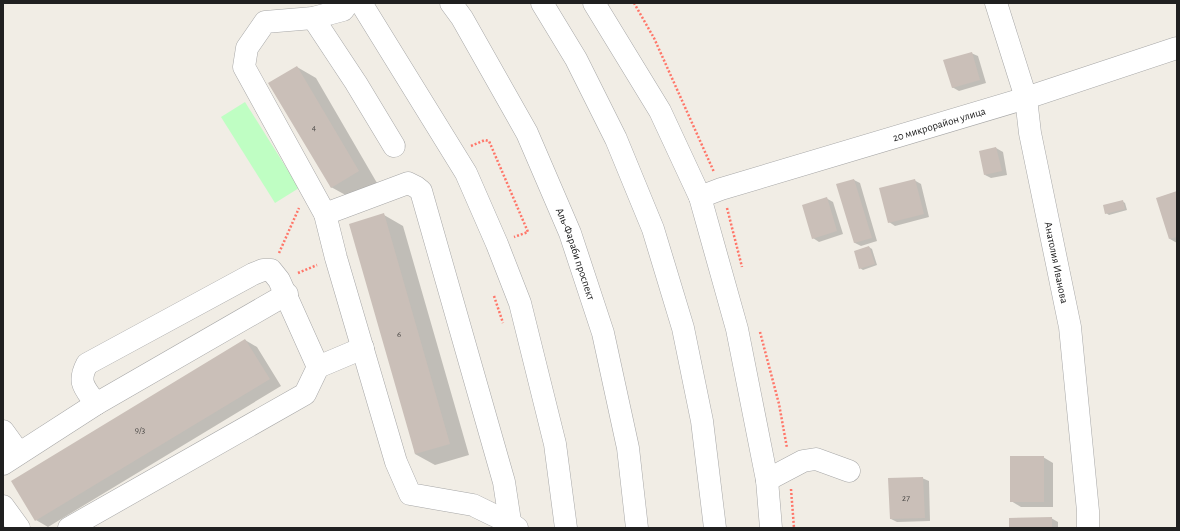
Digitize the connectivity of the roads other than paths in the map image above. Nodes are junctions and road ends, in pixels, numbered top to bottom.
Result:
1 (348, 3) edge
2 (361, 3) edge
3 (451, 3) edge
4 (542, 3) edge
5 (594, 3) edge
6 (996, 3) edge
7 (313, 18) junction
8 (1177, 48) edge
9 (1026, 98) junction
10 (394, 146) dead end
11 (700, 197) junction
12 (325, 214) junction
13 (279, 281) junction
14 (363, 348) junction
15 (318, 367) junction
16 (96, 404) junction
17 (3, 431) edge
18 (11, 458) edge
19 (849, 471) dead end
20 (767, 480) junction
21 (3, 506) edge
22 (513, 526) edge
23 (19, 528) edge
24 (69, 528) edge
25 (566, 528) edge
26 (638, 528) edge
27 (715, 528) edge
28 (771, 528) edge
29 (1088, 528) edge

1 - 7 street
2 - 25 street
3 - 26 street, Аль-Фараби проспект
4 - 27 street
5 - 11 street
6 - 9 street, Анатолия Иванова
7 - 10 street
7 - 12 street
8 - 9 street, 20 микрорайон улица
9 - 11 street, 20 микрорайон улица
9 - 29 street, Анатолия Иванова
11 - 20 street
12 - 14 street
12 - 22 street
13 - 15 street
13 - 16 street
13 - 16 street
14 - 15 street
14 - 22 street
15 - 24 street
16 - 18 street
17 - 18 street
19 - 20 street
20 - 28 street
21 - 23 street

